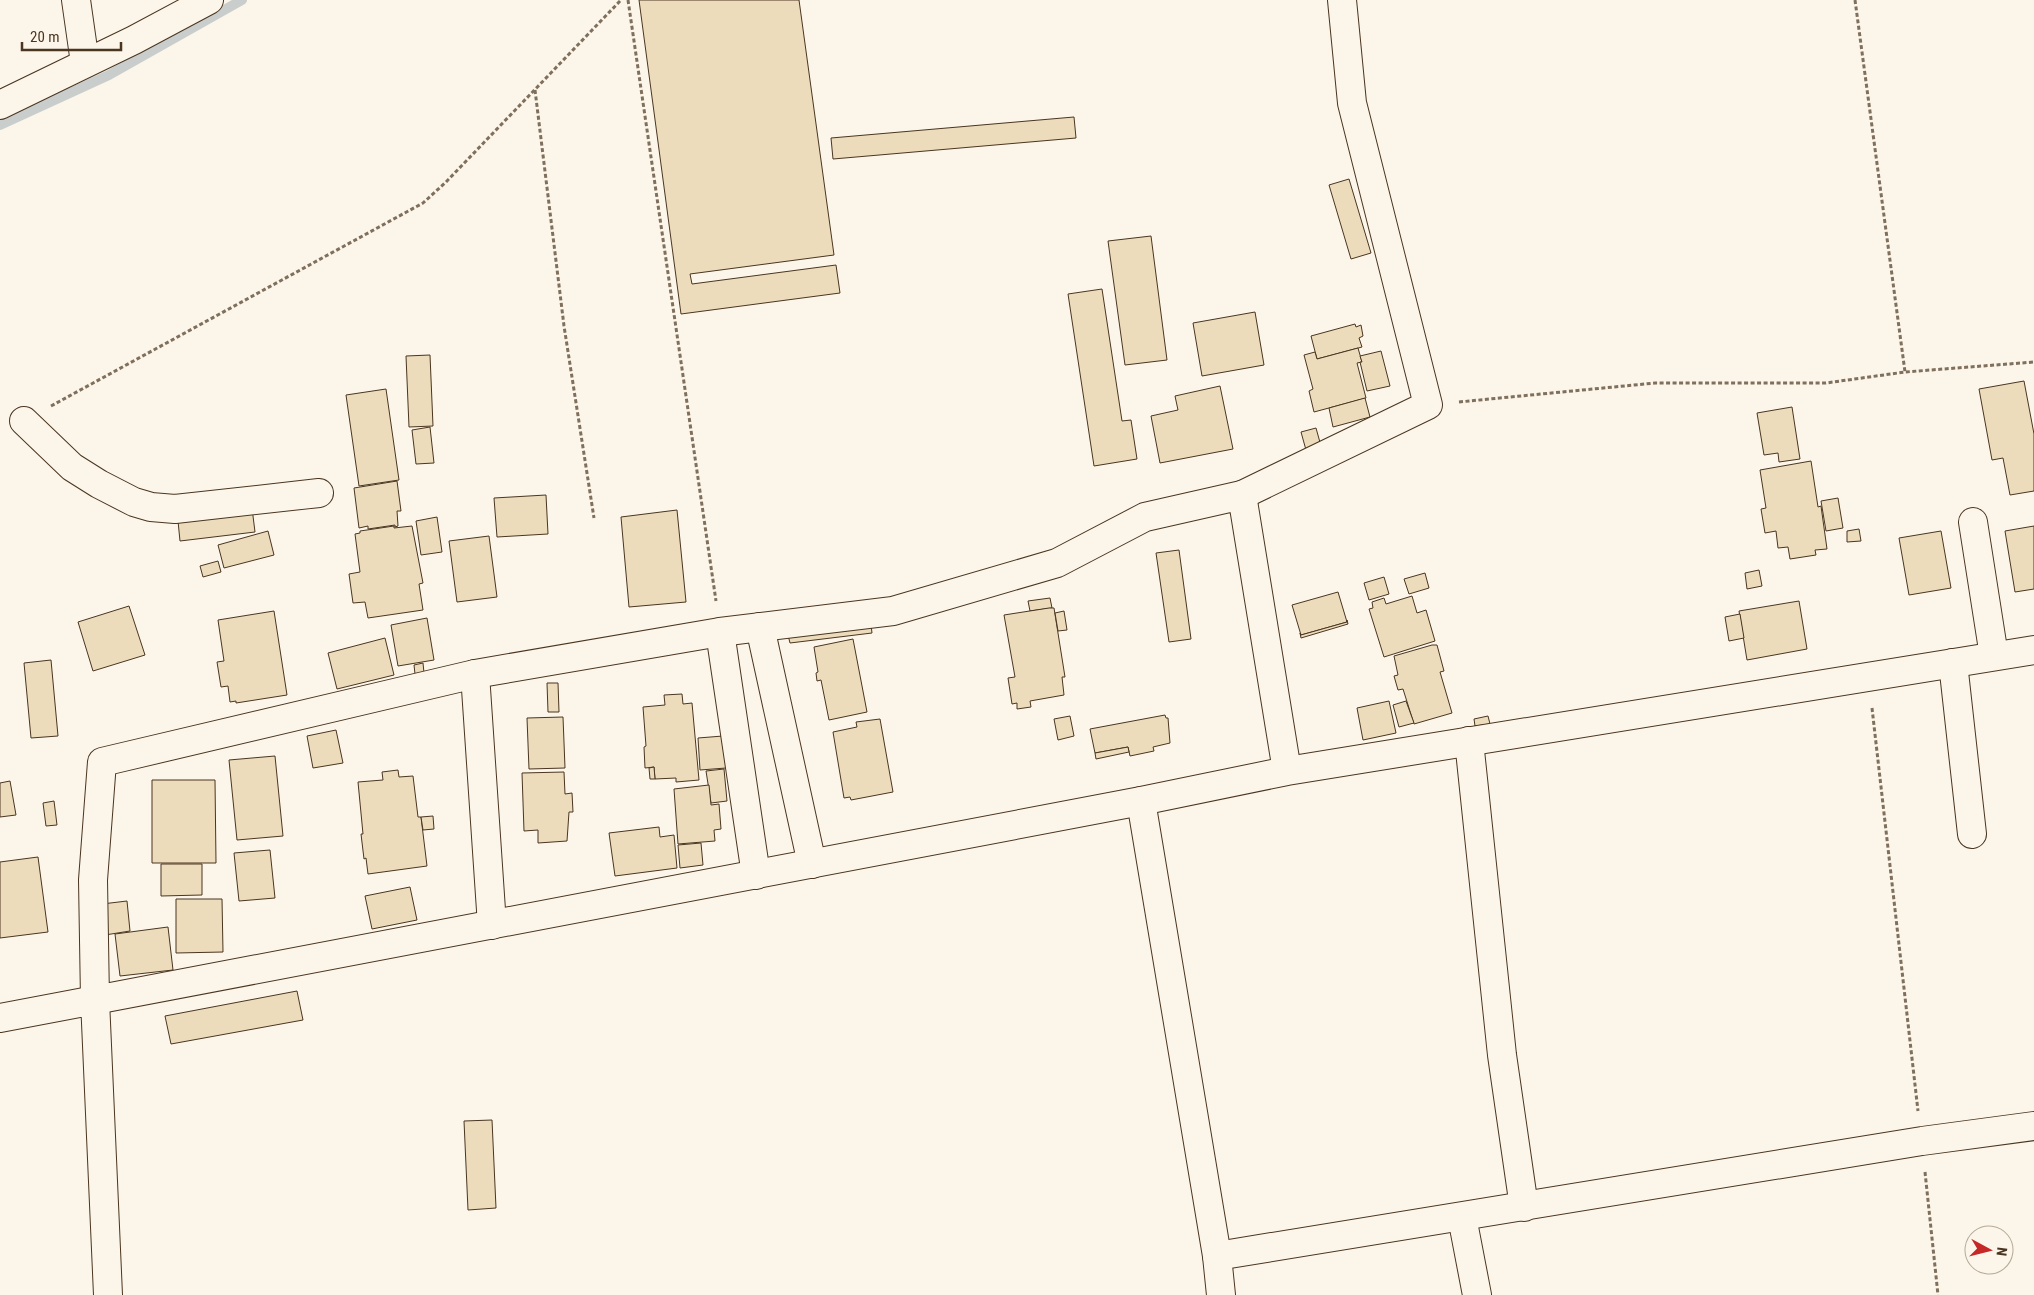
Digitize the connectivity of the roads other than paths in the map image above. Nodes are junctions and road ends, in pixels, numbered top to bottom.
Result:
1 (76, 0) edge
2 (209, 0) edge
3 (1342, 0) edge
4 (85, 62) junction
5 (0, 105) edge
6 (24, 421) road end
7 (319, 493) dead end
8 (1242, 495) junction
9 (1973, 522) dead end
10 (760, 627) junction
11 (720, 632) junction
12 (2034, 650) edge
13 (1994, 656) junction
14 (1952, 663) junction
15 (475, 674) junction
16 (1469, 741) junction
17 (1287, 771) junction
18 (1141, 801) junction
19 (1972, 834) dead end
20 (812, 864) junction
21 (756, 875) junction
22 (492, 925) junction
23 (95, 1000) junction
24 (0, 1018) edge
25 (2034, 1126) edge
26 (1524, 1207) junction
27 (1462, 1217) junction
28 (1217, 1256) junction
29 (108, 1295) edge
30 (1221, 1295) edge
31 (1477, 1295) edge

1 - 4 street
2 - 4 street
3 - 8 street
4 - 5 street
6 - 7 street
8 - 10 street
8 - 17 street
9 - 13 street
10 - 11 street
10 - 20 street
11 - 15 street
11 - 21 street
12 - 13 street
13 - 14 street
14 - 16 street
14 - 19 street
15 - 22 street
15 - 23 street
16 - 17 street
16 - 26 street
17 - 18 street
18 - 20 street
18 - 28 street
20 - 21 street
21 - 22 street
22 - 23 street
23 - 24 street
23 - 29 street
25 - 26 street
26 - 27 street
27 - 28 street
27 - 31 street
28 - 30 street

